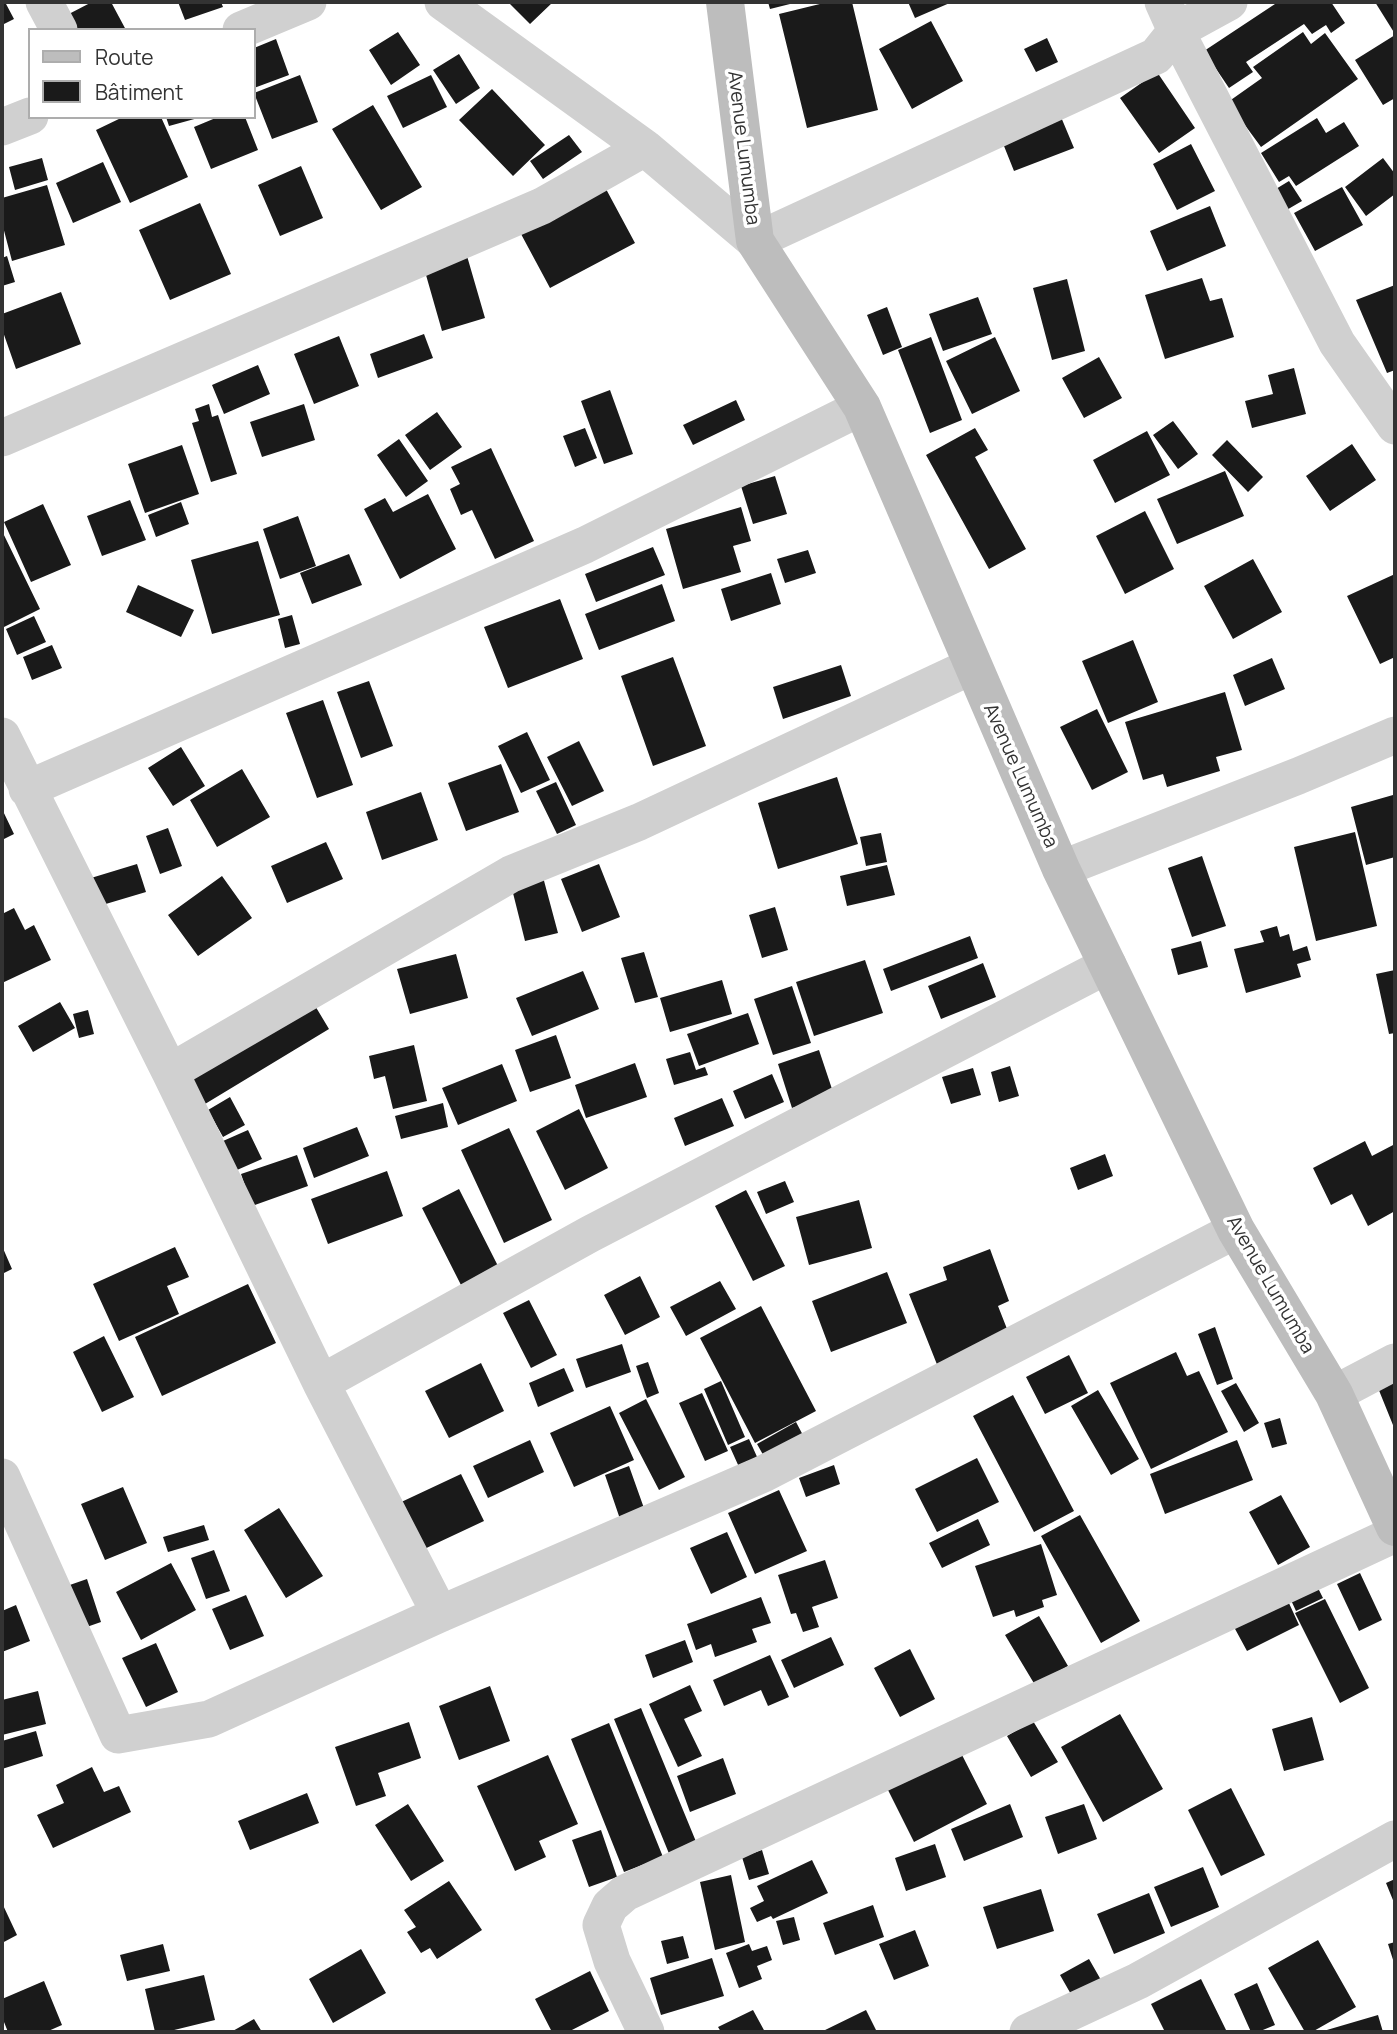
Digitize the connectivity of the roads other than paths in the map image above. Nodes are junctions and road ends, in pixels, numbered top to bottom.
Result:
1 (44, 2) edge
2 (308, 2) edge
3 (443, 2) edge
4 (725, 2) edge
5 (1229, 2) edge
6 (1170, 17) edge
7 (58, 28) edge
8 (246, 28) edge
9 (28, 117) edge
10 (2, 127) edge
11 (645, 148) junction
12 (755, 241) junction
13 (862, 407) junction
14 (1395, 426) edge
15 (2, 438) edge
16 (972, 666) junction
17 (1395, 735) edge
18 (2, 736) edge
19 (27, 789) junction
20 (1061, 869) junction
21 (1108, 965) junction
22 (170, 1072) junction
23 (1236, 1230) junction
24 (1395, 1362) edge
25 (321, 1383) junction
26 (1334, 1394) junction
27 (2, 1477) edge
28 (1395, 1527) edge
29 (1395, 1534) edge
30 (440, 1614) junction
31 (1395, 1839) edge
32 (646, 2032) edge
33 (1028, 2032) edge

1 - 7 street
2 - 8 street
3 - 11 street
4 - 12 main road, Avenue Lumumba
5 - 6 street
6 - 12 street
6 - 14 street
9 - 10 street
11 - 12 street
11 - 15 street
12 - 13 main road, Avenue Lumumba
13 - 16 main road, Avenue Lumumba
13 - 19 street
16 - 20 main road, Avenue Lumumba
16 - 22 street
17 - 20 street
18 - 19 street
19 - 22 street
20 - 21 main road, Avenue Lumumba
21 - 23 main road, Avenue Lumumba
21 - 25 street
22 - 25 street
23 - 26 main road, Avenue Lumumba
23 - 30 street
24 - 26 street
25 - 30 street
26 - 28 main road, Avenue Lumumba
27 - 30 street
29 - 32 street
31 - 33 street

